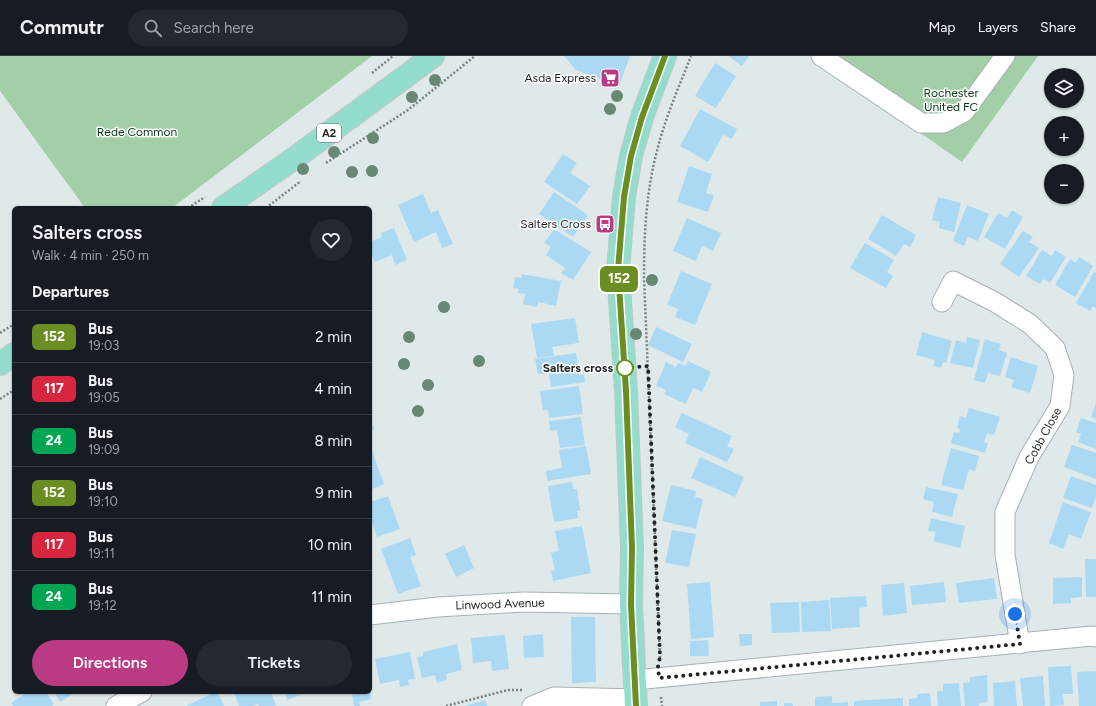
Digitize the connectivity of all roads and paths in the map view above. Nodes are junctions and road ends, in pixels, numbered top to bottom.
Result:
1 (433, 56) edge
2 (475, 56) edge
3 (665, 56) edge
4 (691, 56) edge
5 (821, 56) edge
6 (1005, 56) edge
7 (325, 164) dead end
8 (307, 177) dead end
9 (226, 206) edge
10 (269, 206) edge
11 (942, 302) dead end
12 (12, 325) edge
13 (0, 333) edge
14 (12, 355) edge
15 (0, 364) edge
16 (12, 391) edge
17 (0, 399) edge
18 (631, 604) junction
19 (372, 613) edge
20 (1096, 637) edge
21 (1020, 644) junction
22 (659, 678) junction
23 (138, 694) edge
24 (636, 695) edge
25 (116, 706) edge
26 (532, 706) edge
27 (662, 706) edge

1 - 9 main road, A2
2 - 7 path
3 - 18 main road
4 - 22 path
5 - 6 street
8 - 10 path
11 - 21 street, Cobb Close
12 - 13 path
14 - 15 main road
16 - 17 path
18 - 19 street, Linwood Avenue
18 - 24 main road
20 - 21 street
21 - 22 street
22 - 24 street
22 - 27 path
23 - 25 street
24 - 26 street

